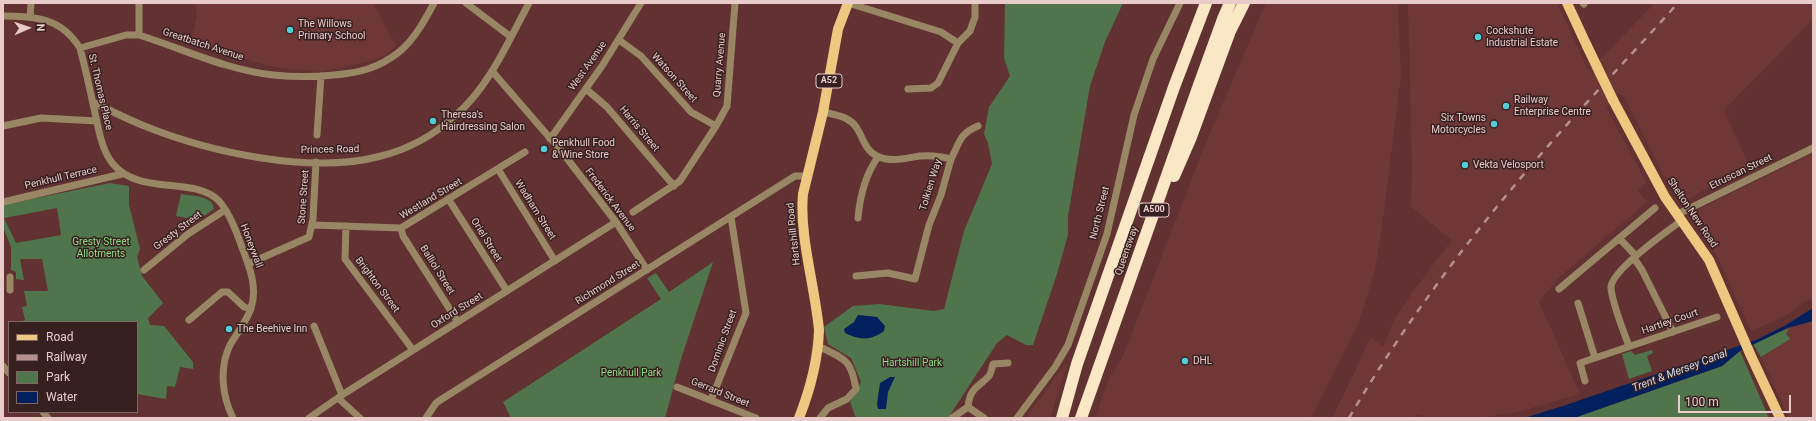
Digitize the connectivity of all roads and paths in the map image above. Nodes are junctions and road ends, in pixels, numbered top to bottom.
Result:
1 (31, 3) edge
2 (139, 3) edge
3 (434, 3) edge
4 (466, 3) edge
5 (529, 3) edge
6 (641, 3) edge
7 (735, 3) edge
8 (848, 3) edge
9 (975, 3) edge
10 (1180, 3) edge
11 (1199, 3) edge
12 (1206, 3) edge
13 (1230, 3) edge
14 (1244, 3) edge
15 (1567, 3) edge
16 (3, 16) edge
17 (30, 17) junction
18 (139, 35) junction
19 (511, 37) junction
20 (619, 40) junction
21 (958, 43) junction
22 (80, 48) junction
23 (492, 71) junction
24 (321, 76) junction
25 (1174, 87) junction
26 (586, 89) junction
27 (908, 89) dead end
28 (93, 102) junction
29 (823, 112) junction
30 (97, 120) junction
31 (3, 126) edge
32 (716, 126) junction
33 (978, 126) dead end
34 (317, 136) dead end
35 (550, 139) junction
36 (1813, 148) edge
37 (526, 152) dead end
38 (878, 157) junction
39 (951, 159) junction
40 (316, 162) junction
41 (498, 169) junction
42 (122, 174) junction
43 (806, 176) junction
44 (674, 186) junction
45 (449, 200) junction
46 (3, 202) edge
47 (1655, 208) dead end
48 (225, 210) junction
49 (633, 212) dead end
50 (731, 217) junction
51 (1679, 217) junction
52 (858, 218) dead end
53 (616, 222) junction
54 (313, 225) junction
55 (346, 226) junction
56 (401, 228) junction
57 (1619, 238) junction
58 (1635, 257) junction
59 (555, 261) junction
60 (248, 264) junction
61 (144, 270) dead end
62 (647, 270) junction
63 (856, 276) dead end
64 (1128, 284) junction
65 (1559, 289) dead end
66 (507, 291) junction
67 (1578, 303) dead end
68 (251, 309) junction
69 (1717, 316) dead end
70 (189, 320) dead end
71 (458, 322) junction
72 (314, 326) dead end
73 (1673, 332) junction
74 (818, 346) junction
75 (1628, 346) junction
76 (413, 350) junction
77 (1595, 358) junction
78 (1008, 363) dead end
79 (1077, 364) junction
80 (1585, 381) dead end
81 (677, 387) dead end
82 (340, 396) junction
83 (712, 400) junction
84 (968, 406) junction
85 (233, 418) edge
86 (309, 418) edge
87 (360, 418) edge
88 (426, 418) edge
89 (756, 418) edge
90 (799, 418) edge
91 (820, 418) edge
92 (952, 418) edge
93 (984, 418) edge
94 (1017, 418) edge
95 (1056, 418) edge
96 (1062, 418) edge
97 (1082, 418) edge
98 (1780, 418) edge

1 - 17 street
2 - 18 street
3 - 24 street, Greatbatch Avenue
4 - 19 street
5 - 19 street, Princes Road
6 - 20 street, West Avenue
7 - 32 street, Quarry Avenue
8 - 21 street
8 - 29 main road, Hartshill Road / A52
9 - 21 street
10 - 94 street, North Street
11 - 25 highway
12 - 25 highway, Queensway / A500
13 - 64 highway, Queensway / A500
14 - 64 highway
15 - 51 main road, Shelton New Road, bridge
16 - 17 street, St. Thomas Place
17 - 22 street, St. Thomas Place
18 - 22 street, Greatbatch Avenue
18 - 24 street, Greatbatch Avenue
19 - 23 street, Princes Road
20 - 26 street, West Avenue
20 - 32 street, Watson Street
21 - 27 street
22 - 28 street, St. Thomas Place
23 - 35 street, Frederick Avenue
23 - 40 street, Princes Road
24 - 34 street
25 - 79 highway, Queensway / A500
26 - 35 street, West Avenue
26 - 44 street, Harris Street
28 - 30 street, St. Thomas Place
28 - 40 street, Princes Road
29 - 38 street
29 - 43 main road, Hartshill Road / A52
30 - 31 street
30 - 42 street, St. Thomas Place
32 - 44 street
33 - 39 street
35 - 53 street, Frederick Avenue
36 - 51 street, Etruscan Street
37 - 41 street, Westland Street
38 - 39 street, Tolkien Way
38 - 52 street
39 - 63 street, Tolkien Way
40 - 54 street, Stone Street
41 - 45 street, Westland Street
41 - 59 street, Wadham Street
42 - 46 street, Penkhull Terrace
42 - 48 street, Honeywall
43 - 50 street, Richmond Street
43 - 74 main road, Hartshill Road / A52
44 - 49 street
45 - 56 street, Westland Street
45 - 66 street, Oriel Street
47 - 57 street
48 - 60 street, Honeywall
48 - 61 street, Gresty Street
50 - 62 street, Richmond Street
50 - 83 street, Dominic Street
51 - 58 street, Etruscan Street
51 - 98 main road, Shelton New Road
53 - 59 street, Oxford Street
53 - 62 street, Frederick Avenue
54 - 55 street, Westland Street
54 - 60 street, Stone Street
55 - 56 street, Westland Street
55 - 76 street, Brighton Street
56 - 71 street, Balliol Street
57 - 58 street
57 - 65 street
58 - 73 street
58 - 75 street, Etruscan Street
59 - 66 street, Oxford Street
60 - 68 street, Honeywall
62 - 88 street, Richmond Street
64 - 97 highway, Queensway / A500
66 - 71 street, Oxford Street
67 - 77 street
68 - 70 street
68 - 85 street, Honeywall
69 - 73 street, Hartley Court
71 - 76 street, Oxford Street
72 - 82 street
73 - 75 street, Hartley Court
74 - 90 main road, Hartshill Road / A52
74 - 91 street
75 - 77 street, Hartley Court
76 - 82 street, Oxford Street
77 - 80 street, Hartley Court
78 - 84 street
79 - 95 highway
79 - 96 highway, Queensway / A500
81 - 83 street, Gerrard Street
82 - 86 street, Oxford Street
82 - 87 street
83 - 89 street, Gerrard Street
84 - 92 street
84 - 93 street

